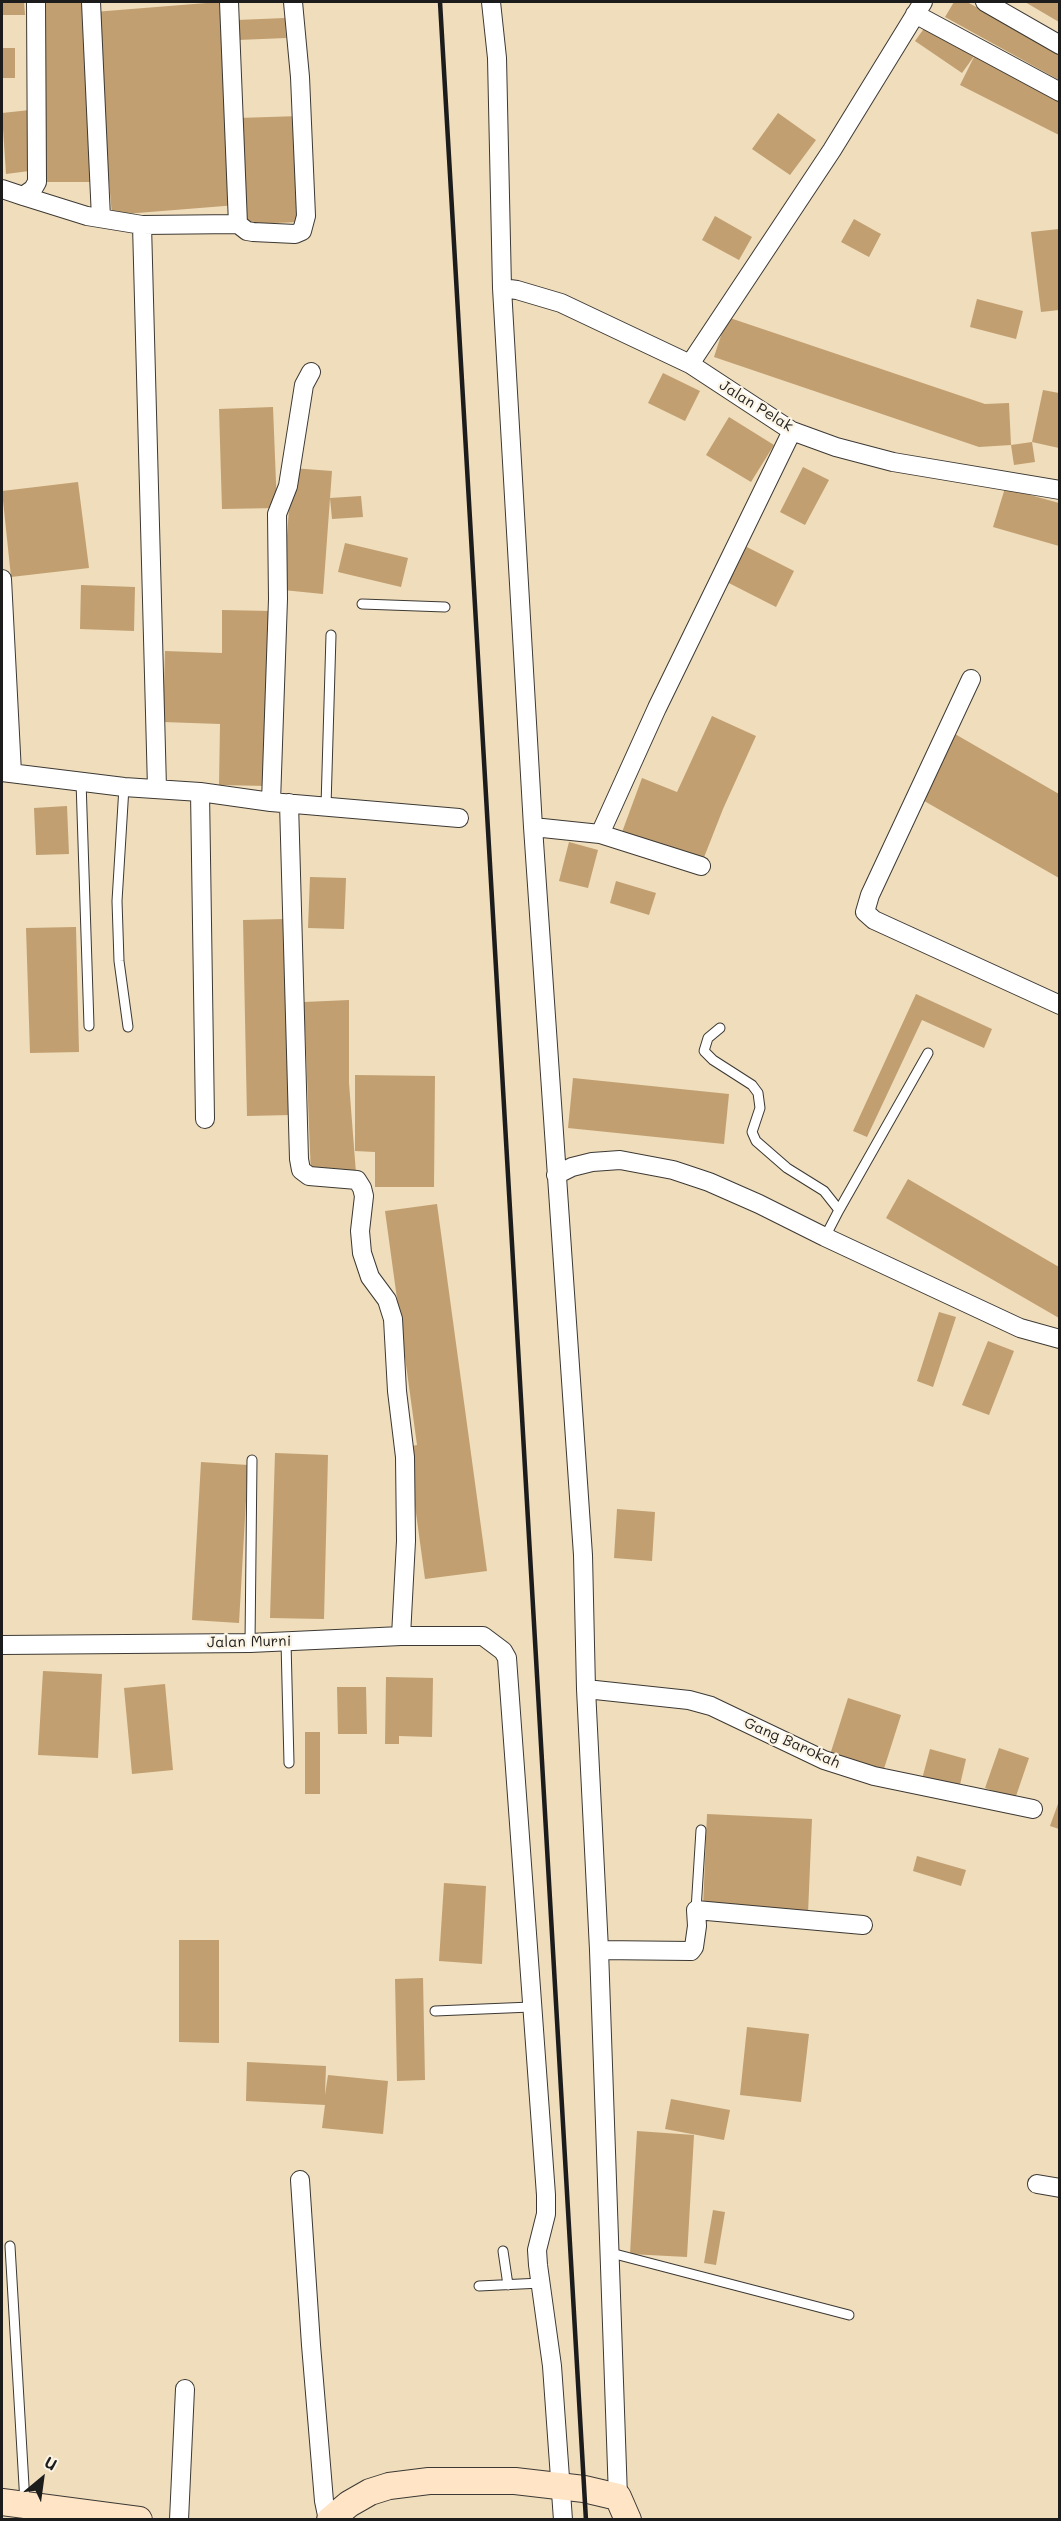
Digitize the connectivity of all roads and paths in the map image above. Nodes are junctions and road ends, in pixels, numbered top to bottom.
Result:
1 (36, 2) edge
2 (92, 2) edge
3 (229, 2) edge
4 (293, 2) edge
5 (491, 2) edge
6 (985, 2) edge
7 (919, 8) edge
8 (1059, 45) edge
9 (1059, 92) edge
10 (2, 189) edge
11 (23, 196) junction
12 (101, 218) junction
13 (238, 224) junction
14 (142, 225) junction
15 (501, 288) junction
16 (690, 364) junction
17 (311, 372) dead end
18 (792, 431) junction
19 (1059, 490) edge
20 (2, 579) edge
21 (362, 604) dead end
22 (442, 606) dead end
23 (331, 635) dead end
24 (972, 679) dead end
25 (7, 772) edge
26 (81, 781) junction
27 (124, 787) junction
28 (157, 788) junction
29 (200, 792) junction
30 (280, 803) junction
31 (326, 806) junction
32 (459, 818) dead end
33 (533, 827) junction
34 (600, 834) junction
35 (701, 866) dead end
36 (1059, 1005) edge
37 (89, 1026) dead end
38 (128, 1027) dead end
39 (720, 1028) dead end
40 (928, 1053) dead end
41 (205, 1119) dead end
42 (556, 1175) junction
43 (839, 1210) junction
44 (825, 1237) junction
45 (1059, 1340) edge
46 (252, 1460) dead end
47 (401, 1636) junction
48 (286, 1642) junction
49 (250, 1643) junction
50 (2, 1645) edge
51 (586, 1689) junction
52 (290, 1763) dead end
53 (1033, 1809) dead end
54 (701, 1830) dead end
55 (696, 1910) junction
56 (864, 1925) dead end
57 (599, 1950) junction
58 (524, 2007) junction
59 (435, 2011) dead end
60 (300, 2180) dead end
61 (1037, 2184) dead end
62 (1059, 2188) edge
63 (10, 2246) dead end
64 (502, 2251) dead end
65 (611, 2253) junction
66 (535, 2283) junction
67 (512, 2284) junction
68 (479, 2286) dead end
69 (849, 2314) dead end
70 (184, 2388) dead end
71 (561, 2487) junction
72 (13, 2503) edge
73 (623, 2508) edge
74 (89, 2516) edge
75 (138, 2520) edge
76 (180, 2520) edge
77 (329, 2520) edge
78 (563, 2520) edge

1 - 11 street
2 - 12 street
3 - 13 street
4 - 13 street
5 - 15 street
6 - 8 street
7 - 9 street
7 - 16 street
10 - 11 street
11 - 12 street
12 - 14 street
13 - 14 street
14 - 28 street
15 - 16 street, Jalan Pelak
15 - 33 street
16 - 18 street, Jalan Pelak
17 - 30 street
18 - 19 street, Jalan Pelak
18 - 34 street
20 - 25 street
21 - 22 lane
23 - 31 lane
24 - 36 street
25 - 26 street
26 - 27 street
26 - 37 lane
27 - 28 street
27 - 38 lane
28 - 29 street
29 - 30 street
29 - 41 street
30 - 31 street
30 - 47 street
31 - 32 street
33 - 34 street
33 - 42 street
34 - 35 street
39 - 43 lane
40 - 43 lane
42 - 44 street
42 - 51 street
43 - 44 lane
44 - 45 street
46 - 49 lane
47 - 48 street, Jalan Murni
47 - 58 street, Jalan Murni
48 - 49 street, Jalan Murni
48 - 52 lane
49 - 50 street, Jalan Murni
51 - 53 street, Gang Barokah
51 - 57 street
54 - 55 lane
55 - 56 street
55 - 57 street
57 - 65 street
58 - 59 lane
58 - 66 street
60 - 77 street
61 - 62 street
63 - 72 lane
64 - 67 lane
65 - 69 lane
65 - 73 street
66 - 67 lane
66 - 71 street
67 - 68 lane
70 - 76 street
71 - 73 main road
71 - 77 main road
71 - 78 street
72 - 74 main road
74 - 75 main road

